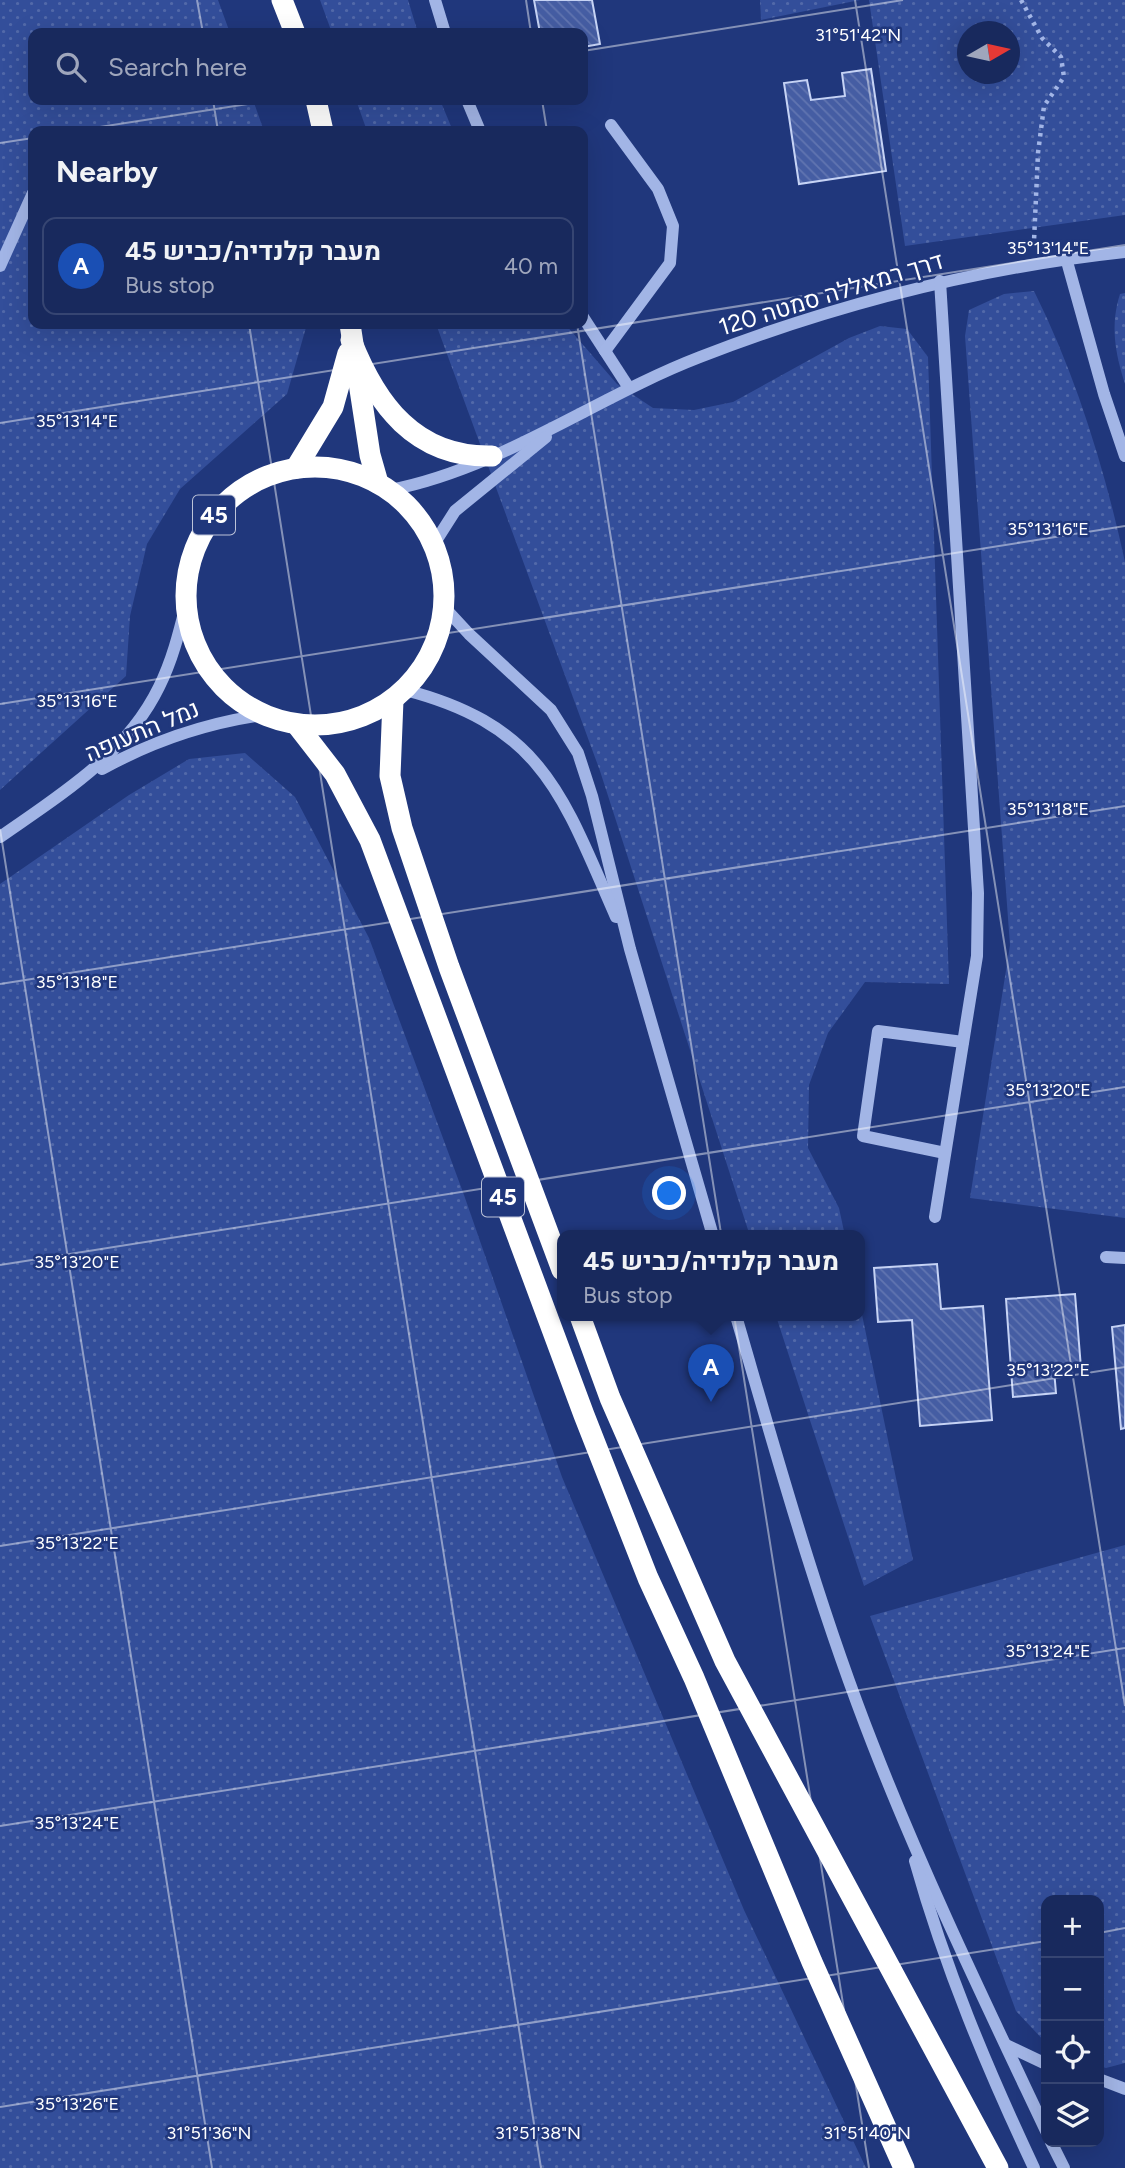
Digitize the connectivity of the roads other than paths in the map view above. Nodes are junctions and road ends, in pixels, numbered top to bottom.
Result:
1 (282, 0) edge
2 (435, 0) edge
3 (293, 28) edge
4 (443, 28) edge
5 (317, 105) edge
6 (469, 105) edge
7 (611, 125) dead end
8 (322, 126) edge
9 (478, 126) edge
10 (28, 204) edge
11 (1125, 252) edge
12 (1066, 258) junction
13 (0, 266) edge
14 (940, 281) junction
15 (588, 325) edge
16 (351, 332) edge
17 (605, 351) junction
18 (629, 388) junction
19 (563, 424) junction
20 (492, 456) junction
21 (1125, 456) edge
22 (296, 468) junction
23 (384, 487) junction
24 (434, 544) junction
25 (187, 605) junction
26 (444, 607) junction
27 (399, 695) junction
28 (263, 715) junction
29 (297, 724) junction
30 (80, 781) junction
31 (0, 837) edge
32 (630, 949) junction
33 (963, 1042) junction
34 (945, 1153) junction
35 (935, 1217) dead end
36 (711, 1230) edge
37 (557, 1257) edge
38 (1106, 1257) dead end
39 (1125, 1258) edge
40 (582, 1321) edge
41 (737, 1321) edge
42 (904, 1824) junction
43 (1006, 2045) junction
44 (1041, 2062) edge
45 (1104, 2081) edge
46 (1125, 2089) edge
47 (1041, 2120) edge
48 (1054, 2147) edge
49 (904, 2168) edge
50 (998, 2168) edge
51 (1034, 2168) edge
52 (1064, 2168) edge

1 - 3 highway
2 - 4 street
5 - 8 highway
6 - 9 street
7 - 17 street
10 - 13 street
11 - 12 street, דרך רמאללה סמטה 120
12 - 14 street, דרך רמאללה סמטה 120
12 - 21 street
14 - 18 street, דרך רמאללה סמטה 120
14 - 33 street
15 - 17 street
16 - 20 highway
16 - 22 highway
16 - 23 highway
17 - 18 street
18 - 19 street, דרך רמאללה סמטה 120
19 - 20 street, דרך רמאללה סמטה 120
19 - 24 street, דרך רמאללה סמטה 120
20 - 23 street, דרך רמאללה סמטה 120
22 - 23 highway, 45
22 - 25 highway, 45
23 - 24 highway, 45
24 - 26 highway, 45
25 - 28 highway, 45
25 - 30 street, נמל התעופה
26 - 27 highway, 45
26 - 32 street
27 - 29 highway, 45
27 - 32 street
27 - 37 highway, 45
28 - 29 highway, 45
28 - 30 street, נמל התעופה
29 - 49 highway, 45
30 - 31 street, נמל התעופה
32 - 36 street
33 - 34 street
33 - 34 street
34 - 35 street
38 - 39 street
40 - 50 highway
41 - 42 street
42 - 43 street
42 - 51 street
43 - 44 street
43 - 47 street
45 - 46 street
48 - 52 street

